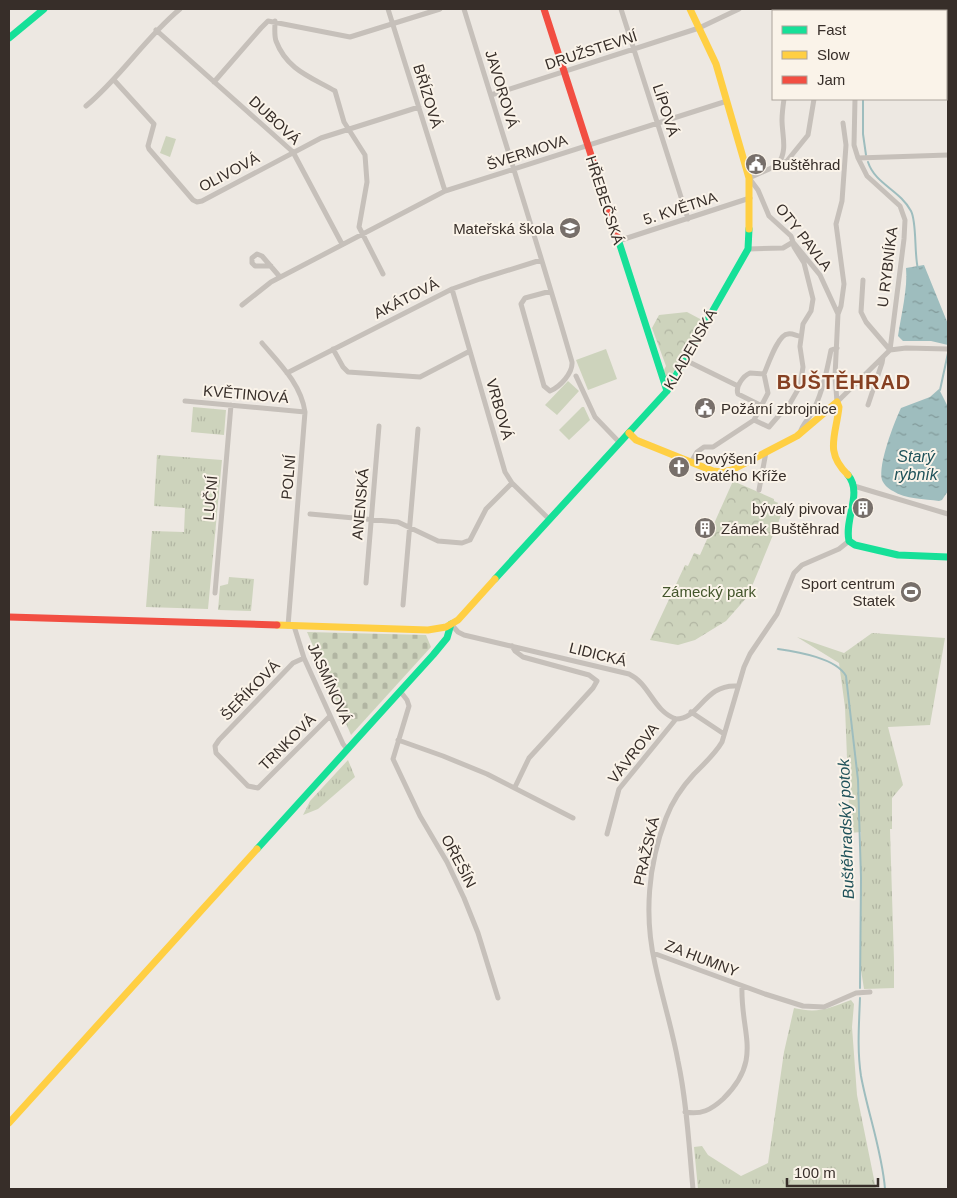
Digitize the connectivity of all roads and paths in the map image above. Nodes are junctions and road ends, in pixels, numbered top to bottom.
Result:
1 (44, 9) edge
2 (180, 9) edge
3 (388, 9) edge
4 (440, 9) edge
5 (464, 9) edge
6 (544, 9) edge
7 (621, 9) edge
8 (690, 9) edge
9 (740, 9) edge
10 (275, 22) junction
11 (393, 24) junction
12 (700, 28) junction
13 (156, 30) junction
14 (9, 38) edge
15 (634, 49) junction
16 (564, 72) junction
17 (114, 80) junction
18 (214, 82) junction
19 (491, 95) junction
20 (784, 100) edge
21 (814, 100) edge
22 (855, 100) edge
23 (726, 101) junction
24 (86, 106) dead end
25 (419, 107) junction
26 (657, 123) junction
27 (843, 123) dead end
28 (350, 129) junction
29 (846, 144) junction
30 (587, 145) junction
31 (854, 145) junction
32 (293, 152) junction
33 (948, 155) edge
34 (858, 158) junction
35 (777, 165) junction
36 (514, 169) junction
37 (749, 178) junction
38 (445, 191) junction
39 (750, 198) junction
40 (688, 218) junction
41 (362, 234) junction
42 (618, 241) junction
43 (793, 242) junction
44 (342, 244) junction
45 (748, 249) junction
46 (541, 260) junction
47 (271, 266) dead end
48 (383, 274) dead end
49 (280, 277) junction
50 (863, 280) dead end
51 (452, 289) junction
52 (551, 291) junction
53 (242, 304) dead end
54 (838, 314) junction
55 (800, 336) junction
56 (262, 343) dead end
57 (837, 348) junction
58 (333, 349) junction
59 (946, 349) edge
60 (890, 350) junction
61 (470, 351) junction
62 (882, 356) junction
63 (685, 360) junction
64 (287, 373) junction
65 (764, 374) junction
66 (576, 376) dead end
67 (738, 386) junction
68 (667, 391) junction
69 (185, 401) dead end
70 (837, 402) junction
71 (231, 405) junction
72 (868, 405) dead end
73 (762, 406) junction
74 (305, 412) junction
75 (754, 420) junction
76 (379, 426) dead end
77 (418, 429) dead end
78 (629, 433) junction
79 (800, 434) junction
80 (620, 443) junction
81 (766, 452) junction
82 (691, 462) junction
83 (512, 483) junction
84 (854, 486) junction
85 (759, 490) dead end
86 (310, 514) dead end
87 (948, 514) edge
88 (371, 519) junction
89 (550, 520) junction
90 (410, 527) junction
91 (849, 541) junction
92 (948, 557) edge
93 (366, 583) dead end
94 (215, 593) dead end
95 (404, 605) dead end
96 (9, 617) edge
97 (451, 624) junction
98 (291, 626) junction
99 (512, 646) junction
100 (304, 658) junction
101 (737, 686) junction
102 (400, 691) junction
103 (692, 712) junction
104 (330, 716) junction
105 (676, 719) junction
106 (724, 734) junction
107 (398, 740) junction
108 (348, 749) junction
109 (260, 786) joint
110 (515, 787) junction
111 (572, 818) dead end
112 (607, 834) dead end
113 (653, 953) junction
114 (742, 986) junction
115 (870, 992) dead end
116 (498, 998) dead end
117 (685, 1112) junction
118 (9, 1123) edge
119 (693, 1189) edge

1 - 14 street
2 - 13 street
3 - 11 street, BŘÍZOVÁ
4 - 11 street
5 - 19 street, JAVOROVÁ
6 - 16 street, HŘEBEČSKÁ
7 - 15 street, LÍPOVÁ
8 - 12 street, KLADENSKÁ
9 - 12 street, DRUŽSTEVNÍ
10 - 11 street
10 - 18 street
10 - 28 street
11 - 25 street, BŘÍZOVÁ
12 - 15 street, DRUŽSTEVNÍ
12 - 23 street, KLADENSKÁ
13 - 17 street
13 - 18 street, DUBOVÁ
15 - 16 street, DRUŽSTEVNÍ
15 - 26 street, LÍPOVÁ
16 - 19 street, DRUŽSTEVNÍ
16 - 30 street, HŘEBEČSKÁ
17 - 24 street
17 - 32 street, OLIVOVÁ
18 - 32 street, DUBOVÁ
19 - 36 street, JAVOROVÁ
20 - 35 street
21 - 35 street
22 - 31 street, U RYBNÍKA
23 - 26 street, ŠVERMOVA
23 - 37 street, KLADENSKÁ
25 - 28 street, OLIVOVÁ
25 - 38 street, BŘÍZOVÁ
26 - 30 street, ŠVERMOVA
26 - 40 street, LÍPOVÁ
27 - 29 street
28 - 32 street, OLIVOVÁ
28 - 41 street
29 - 31 street
29 - 54 street
30 - 36 street, ŠVERMOVA
30 - 42 street, HŘEBEČSKÁ
31 - 34 street, U RYBNÍKA
32 - 44 street, DUBOVÁ
33 - 34 street
34 - 60 street, U RYBNÍKA
35 - 37 street
36 - 38 street, ŠVERMOVA
36 - 46 street, JAVOROVÁ
37 - 39 street, KLADENSKÁ
37 - 43 street, OTY PAVLA
38 - 41 street, ŠVERMOVA
39 - 40 street, 5. KVĚTNA
39 - 45 street, KLADENSKÁ
40 - 42 street, 5. KVĚTNA
41 - 44 street, ŠVERMOVA
41 - 48 street
42 - 68 street, HŘEBEČSKÁ
43 - 45 street
43 - 54 street, OTY PAVLA
43 - 55 street
44 - 49 street
45 - 63 street, KLADENSKÁ
46 - 51 street, AKÁTOVÁ
46 - 52 street, JAVOROVÁ
47 - 49 street
49 - 53 street
50 - 60 street
51 - 58 street, AKÁTOVÁ
51 - 61 street, VRBOVÁ
52 - 52 street, JAVOROVÁ
54 - 57 street, OTY PAVLA
55 - 65 street
55 - 75 street
56 - 64 street, POLNÍ
57 - 70 street, OTY PAVLA
57 - 79 street
58 - 61 street
58 - 64 street, AKÁTOVÁ
59 - 60 street
60 - 62 street
61 - 83 street, VRBOVÁ
62 - 70 street
62 - 72 street
63 - 67 street
63 - 68 street, KLADENSKÁ
64 - 74 street, POLNÍ
65 - 67 street
65 - 73 street
66 - 80 street
67 - 73 street
68 - 78 street, KLADENSKÁ
69 - 71 street, KVĚTINOVÁ
70 - 79 street
70 - 84 street
71 - 74 street, KVĚTINOVÁ
71 - 94 street, LUČNÍ
73 - 75 street
74 - 98 street, POLNÍ
75 - 82 street
76 - 88 street, ANENSKÁ
77 - 90 street
78 - 80 street, KLADENSKÁ
78 - 82 street
79 - 81 street
80 - 89 street, KLADENSKÁ
81 - 82 street
81 - 85 street
83 - 89 street, VRBOVÁ
83 - 90 street
84 - 87 street
84 - 91 street
86 - 88 street
88 - 90 street
88 - 93 street, ANENSKÁ
89 - 97 street, KLADENSKÁ
90 - 95 street
91 - 92 street
91 - 101 street, PRAŽSKÁ
96 - 98 street
97 - 98 street
97 - 99 street, LIDICKÁ
97 - 102 street
98 - 100 street, JASMÍNOVÁ
99 - 105 street, LIDICKÁ
99 - 110 street, LIDICKÁ
100 - 104 street, JASMÍNOVÁ
100 - 109 street, ŠEŘÍKOVÁ
101 - 103 street
101 - 106 street, PRAŽSKÁ
102 - 107 street, OŘEŠÍN
102 - 108 street
103 - 105 street
103 - 106 street
104 - 108 street, JASMÍNOVÁ
104 - 109 street, TRNKOVÁ
105 - 112 street, VÁVROVA
106 - 113 street, PRAŽSKÁ
107 - 110 street
107 - 116 street, OŘEŠÍN
108 - 118 street
110 - 111 street
113 - 114 street, ZA HUMNY
113 - 117 street, PRAŽSKÁ
114 - 115 street, ZA HUMNY
114 - 117 street, ZA HUMNY
117 - 119 street, PRAŽSKÁ

